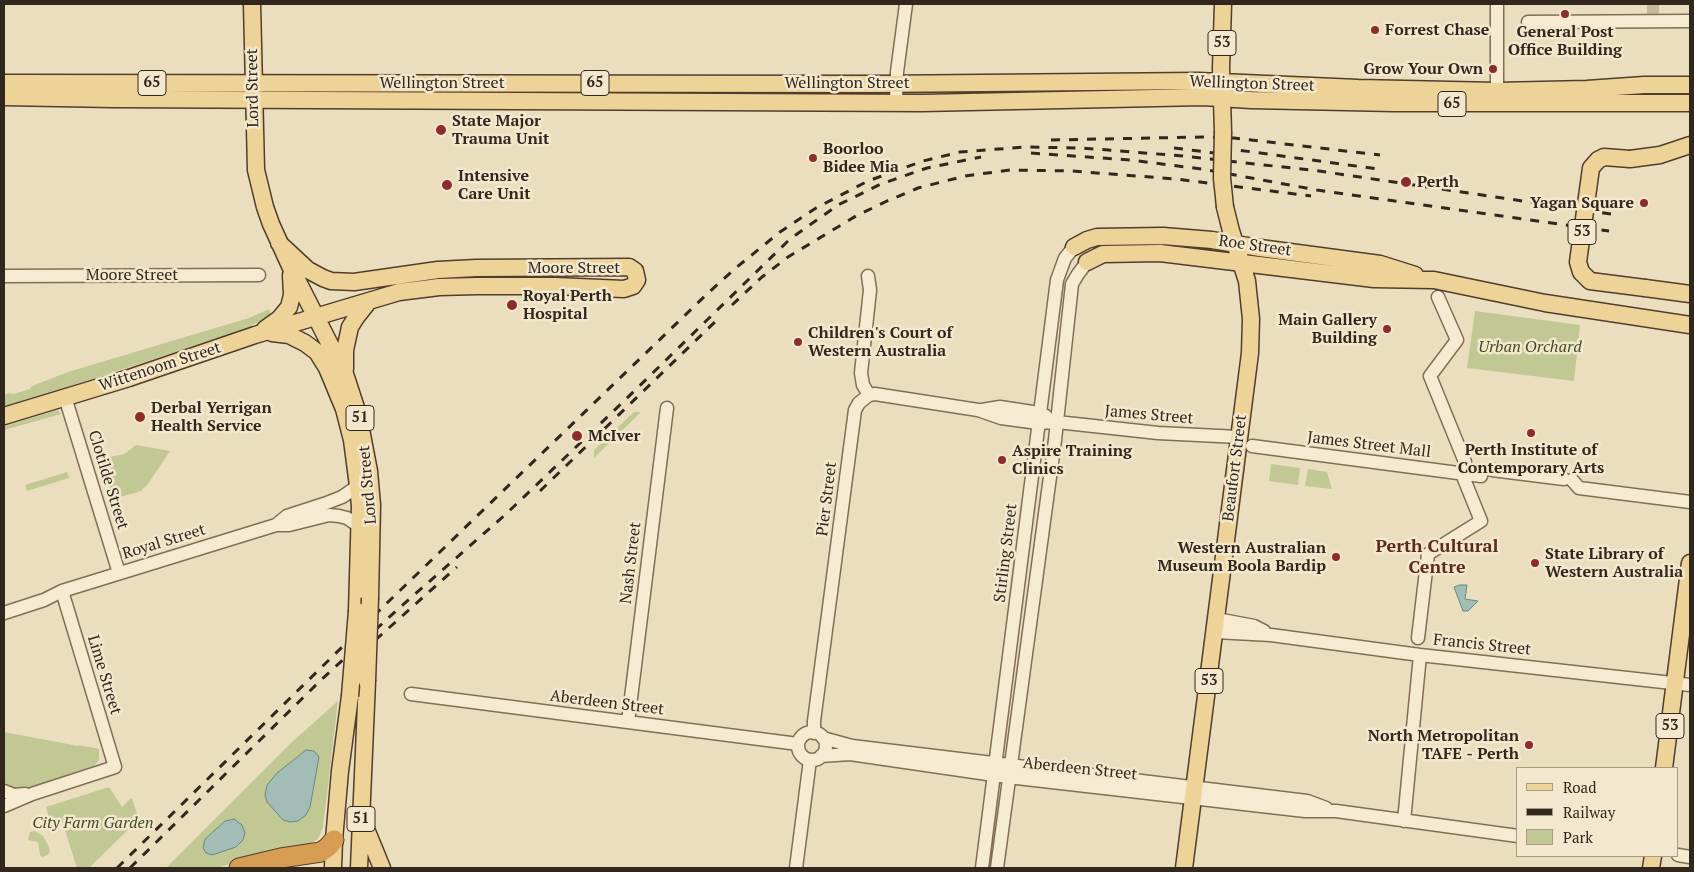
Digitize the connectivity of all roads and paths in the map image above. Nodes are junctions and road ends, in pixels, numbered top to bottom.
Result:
1 (252, 4) edge
2 (906, 4) edge
3 (1223, 4) edge
4 (1496, 4) edge
5 (1690, 21) edge
6 (1528, 22) dead end
7 (253, 82) junction
8 (4, 83) edge
9 (1497, 83) dead end
10 (896, 84) junction
11 (1690, 85) edge
12 (1222, 90) junction
13 (4, 97) edge
14 (253, 99) junction
15 (896, 102) junction
16 (1690, 103) edge
17 (1690, 145) edge
18 (279, 243) junction
19 (1235, 244) junction
20 (1074, 247) joint
21 (1088, 262) joint
22 (1242, 262) junction
23 (291, 268) junction
24 (259, 275) dead end
25 (4, 276) edge
26 (868, 276) dead end
27 (1434, 280) junction
28 (1690, 294) edge
29 (1438, 297) dead end
30 (369, 301) junction
31 (317, 318) junction
32 (1690, 325) edge
33 (254, 335) junction
34 (1066, 338) junction
35 (1044, 372) junction
36 (344, 374) junction
37 (869, 395) junction
38 (65, 398) junction
39 (667, 408) dead end
40 (4, 416) edge
41 (1039, 418) junction
42 (1057, 422) junction
43 (1246, 442) junction
44 (1462, 474) junction
45 (358, 486) junction
46 (1690, 502) edge
47 (276, 525) junction
48 (359, 526) junction
49 (1690, 563) edge
50 (119, 573) junction
51 (62, 591) junction
52 (4, 605) edge
53 (4, 614) edge
54 (1216, 625) junction
55 (1418, 638) dead end
56 (1420, 655) junction
57 (1683, 684) edge
58 (411, 694) dead end
59 (628, 722) junction
60 (819, 735) junction
61 (798, 744) junction
62 (816, 758) junction
63 (1664, 767) edge
64 (995, 770) junction
65 (1009, 771) junction
66 (4, 791) edge
67 (1194, 793) junction
68 (32, 794) junction
69 (4, 806) edge
70 (361, 815) junction
71 (1404, 821) junction
72 (1516, 836) edge
73 (334, 840) junction
74 (239, 868) edge
75 (333, 868) edge
76 (359, 868) edge
77 (382, 868) edge
78 (796, 868) edge
79 (982, 868) edge
80 (996, 868) edge
81 (1184, 868) edge

1 - 7 main road, Lord Street
2 - 10 street
3 - 12 main road, 53
4 - 9 street
5 - 6 street
7 - 8 main road, Wellington Street / 65
7 - 10 main road, Wellington Street / 65
7 - 14 main road, Lord Street
10 - 12 main road, Wellington Street / 65
10 - 15 street
11 - 12 main road, Wellington Street / 65
12 - 15 main road, Wellington Street / 65
12 - 16 main road, Wellington Street / 65
12 - 19 main road, Beaufort Street / 53, bridge
13 - 14 main road, Wellington Street / 65
14 - 15 main road, Wellington Street / 65
14 - 18 main road, Lord Street
17 - 28 main road, 53, bridge
18 - 23 main road, Lord Street
18 - 30 main road, Moore Street
19 - 20 main road, Roe Street
19 - 22 main road, Beaufort Street / 53
19 - 27 main road, Roe Street
20 - 35 street, Stirling Street
21 - 22 main road, Roe Street
21 - 34 street, Stirling Street
22 - 27 main road, Roe Street
22 - 43 main road, Beaufort Street / 53
23 - 31 main road, Lord Street
23 - 33 main road
24 - 25 street, Moore Street
26 - 37 street
27 - 32 main road, Roe Street
29 - 44 street
30 - 31 main road, Moore Street
30 - 36 main road
31 - 33 main road, Wittenoom Street / 51
31 - 36 main road, Lord Street / 51
33 - 38 main road, Wittenoom Street / 51
33 - 45 main road, Lord Street / 51
34 - 35 street
34 - 42 street, Stirling Street
35 - 41 street, Stirling Street
36 - 70 main road, Lord Street / 51, bridge
37 - 41 street, James Street
37 - 60 street, Pier Street
38 - 40 main road, Wittenoom Street / 51
38 - 50 street, Clotilde Street
39 - 59 street, Nash Street
41 - 42 street, James Street
41 - 64 street, Stirling Street
42 - 43 street, James Street
42 - 65 street, Stirling Street
43 - 44 street, James Street Mall
43 - 54 main road, Beaufort Street / 53
44 - 46 street, James Street Mall
44 - 55 street
45 - 47 street, Royal Street
45 - 48 main road, Lord Street / 51
47 - 48 street, Royal Street
47 - 50 street, Royal Street
48 - 73 main road, Lord Street / 51, bridge
49 - 57 main road, 53
50 - 51 street, Royal Street
51 - 52 street, Royal Street
51 - 53 street, Royal Street
51 - 68 street, Lime Street
54 - 56 street, Francis Street
54 - 67 main road, Beaufort Street / 53
56 - 57 street, Francis Street
56 - 71 street
57 - 63 main road, 53
58 - 59 street, Aberdeen Street
59 - 61 street, Aberdeen Street
60 - 61 street
60 - 62 street
60 - 64 street, Aberdeen Street
61 - 62 street
62 - 64 street, Aberdeen Street
62 - 78 street
64 - 65 street, Aberdeen Street
64 - 79 street, Stirling Street
65 - 67 street, Aberdeen Street
65 - 80 street, Stirling Street
66 - 68 street
67 - 71 street, Aberdeen Street
67 - 81 main road, Beaufort Street / 53
68 - 69 street
70 - 76 main road, Lord Street / 51
70 - 77 main road
71 - 72 street, Aberdeen Street
73 - 74 highway
73 - 75 main road, Lord Street / 51

